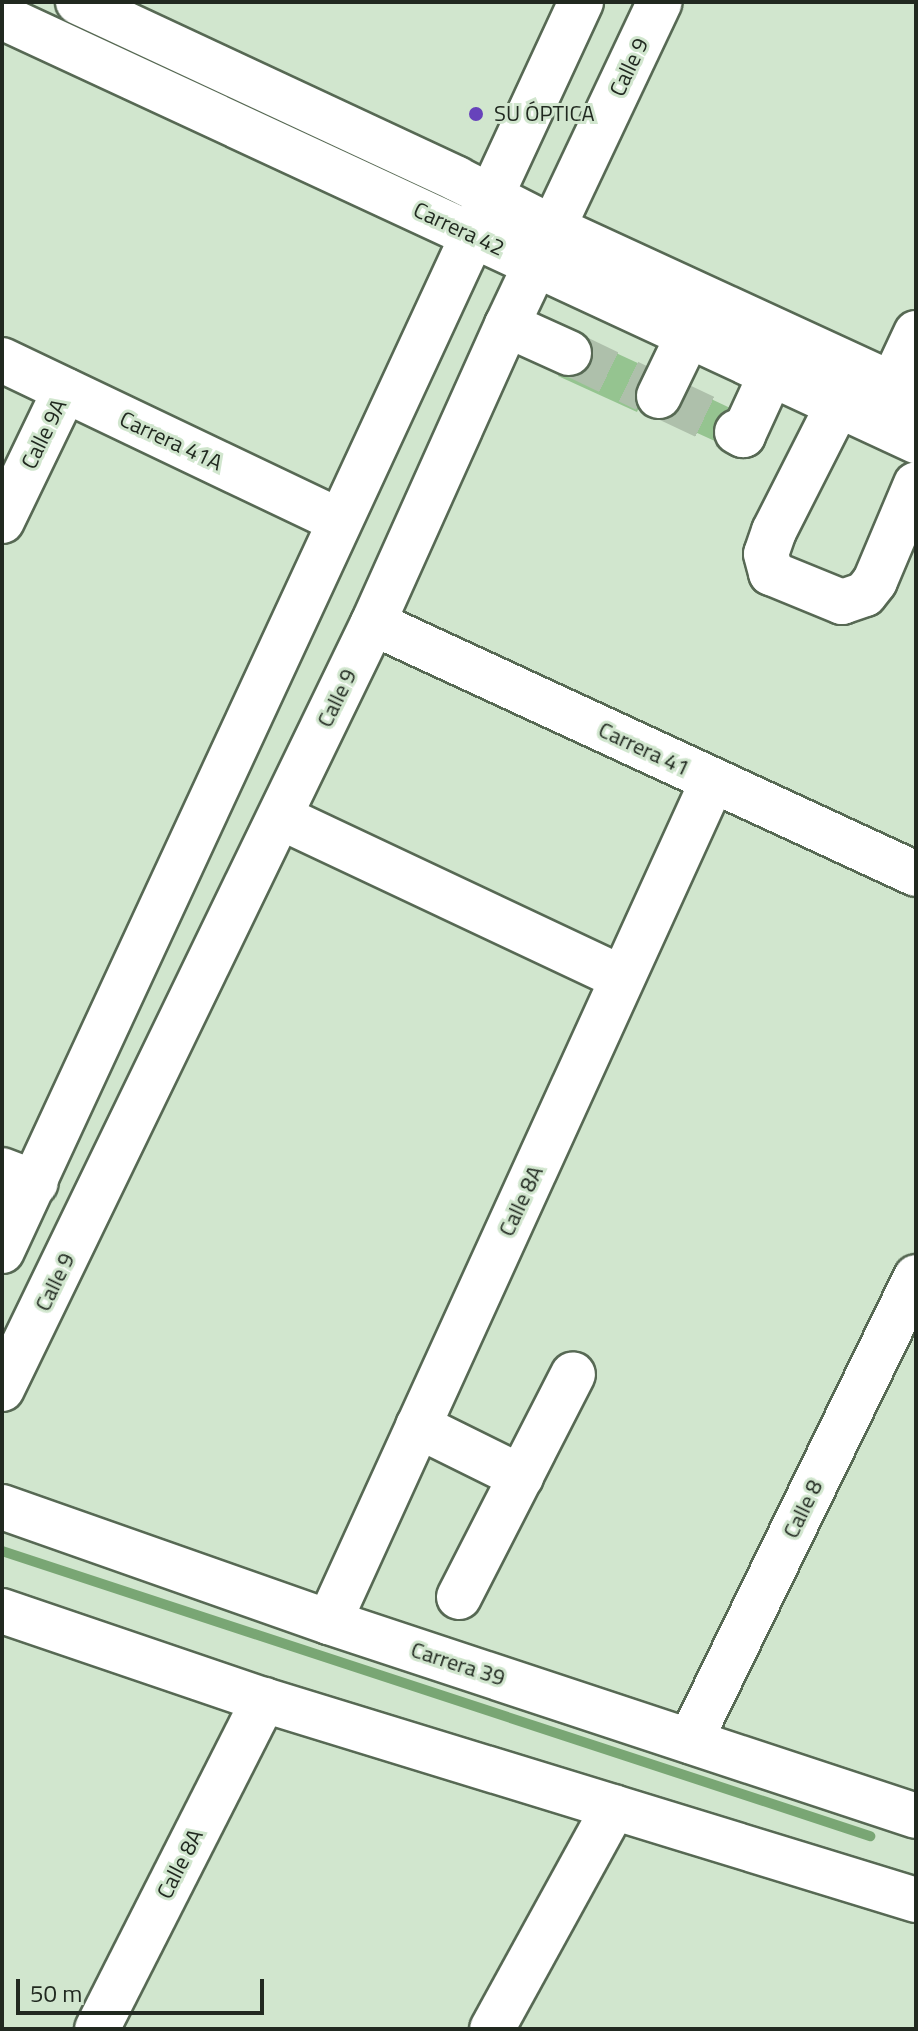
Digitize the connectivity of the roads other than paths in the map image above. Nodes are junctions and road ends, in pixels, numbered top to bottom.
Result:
1 (78, 2) edge
2 (581, 2) edge
3 (660, 2) edge
4 (129, 13) edge
5 (2, 17) edge
6 (106, 65) junction
7 (492, 195) junction
8 (473, 236) junction
9 (544, 247) junction
10 (507, 325) junction
11 (916, 333) edge
12 (688, 336) junction
13 (569, 353) tunnel mouth
14 (2, 360) edge
15 (771, 374) junction
16 (65, 390) junction
17 (657, 395) dead end
18 (880, 401) edge
19 (737, 432) dead end
20 (916, 441) edge
21 (916, 484) edge
22 (2, 521) edge
23 (340, 521) junction
24 (373, 623) junction
25 (713, 780) junction
26 (280, 817) junction
27 (916, 874) edge
28 (622, 978) junction
29 (19, 1177) edge
30 (2, 1251) edge
31 (916, 1277) edge
32 (573, 1374) dead end
33 (2, 1389) edge
34 (418, 1426) junction
35 (521, 1477) junction
36 (2, 1507) edge
37 (459, 1597) dead end
38 (2, 1611) edge
39 (329, 1622) junction
40 (264, 1700) junction
41 (690, 1741) junction
42 (614, 1807) junction
43 (915, 1818) edge
44 (916, 1900) edge
45 (97, 2029) edge
46 (492, 2029) edge

1 - 4 street, Carrera 42
2 - 7 street
3 - 9 street, Calle 9
4 - 6 street
4 - 7 street, Carrera 42
5 - 6 street, Carrera 42
6 - 8 street, Carrera 42
7 - 8 street
7 - 9 street, Carrera 42
8 - 9 street, Carrera 42
8 - 23 street
9 - 10 street, Calle 9
9 - 12 street, Carrera 42
9 - 18 street, Carrera 42
10 - 13 street
10 - 24 street, Calle 9
11 - 18 street
12 - 15 street, Carrera 42
12 - 17 street
14 - 16 street, Carrera 41A
15 - 18 street, Carrera 42
15 - 19 street
16 - 22 street, Calle 9A
16 - 23 street, Carrera 41A
18 - 20 street, Carrera 42
18 - 21 street
23 - 29 street
24 - 25 street, Carrera 41
24 - 26 street, Calle 9
25 - 27 street, Carrera 41
25 - 28 street, Calle 8A
26 - 28 street
26 - 33 street, Calle 9
28 - 34 street, Calle 8A
29 - 30 street
31 - 41 street, Calle 8
32 - 35 street
34 - 35 street
34 - 39 street, Calle 8A
35 - 37 street
36 - 39 street, Carrera 39
38 - 40 street
39 - 41 street, Carrera 39
40 - 42 street
40 - 45 street, Calle 8A
41 - 43 street, Carrera 39
42 - 44 street
42 - 46 street

